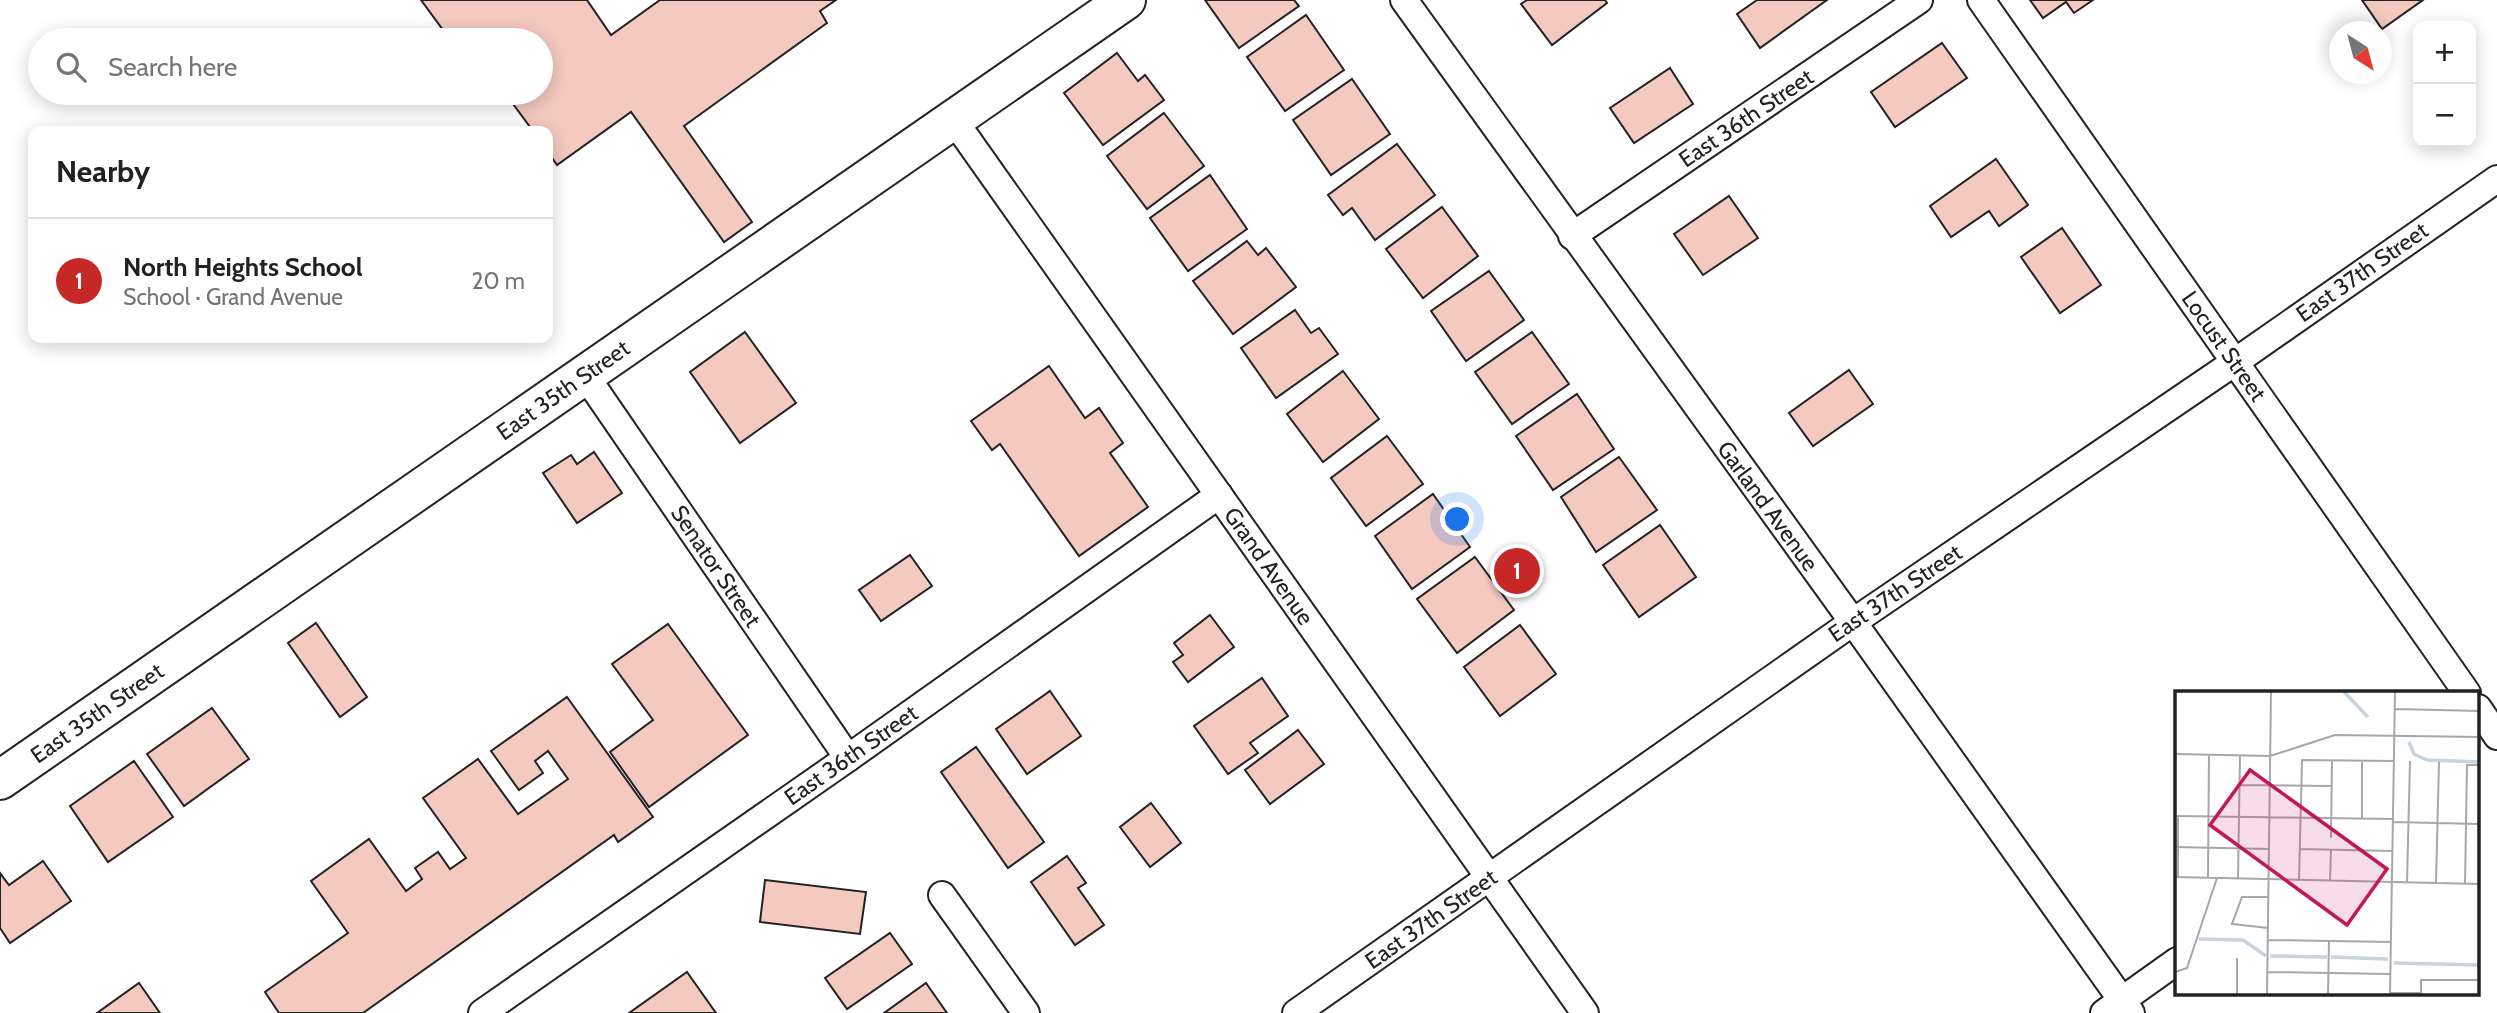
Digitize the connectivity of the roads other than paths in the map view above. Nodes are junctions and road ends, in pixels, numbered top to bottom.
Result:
1 (1126, 0) edge
2 (1404, 0) edge
3 (1919, 0) edge
4 (1981, 0) edge
5 (953, 120) junction
6 (2497, 179) edge
7 (1572, 236) junction
8 (2235, 362) junction
9 (585, 375) junction
10 (1219, 495) junction
11 (1853, 622) junction
12 (2466, 691) edge
13 (2480, 711) edge
14 (2497, 736) edge
15 (2480, 749) edge
16 (848, 758) junction
17 (0, 780) edge
18 (1489, 879) junction
19 (942, 895) dead end
20 (2175, 963) edge
21 (2118, 1009) edge
22 (482, 1013) edge
23 (1026, 1013) edge
24 (1296, 1013) edge
25 (1585, 1013) edge

1 - 5 street, East 35th Street
2 - 7 street, Garland Avenue
3 - 7 street, East 36th Street
4 - 8 street, Locust Street
5 - 9 street, East 35th Street
5 - 10 street, Grand Avenue
6 - 8 street, East 37th Street
7 - 11 street, Garland Avenue
8 - 11 street, East 37th Street
8 - 12 street, Locust Street
9 - 16 street, Senator Street
9 - 17 street, East 35th Street
10 - 16 street, East 36th Street
10 - 18 street, Grand Avenue
11 - 18 street, East 37th Street
11 - 21 street, Garland Avenue
13 - 14 street
14 - 15 street
16 - 22 street, East 36th Street
18 - 24 street, East 37th Street
18 - 25 street, Grand Avenue
19 - 23 street
20 - 21 street

